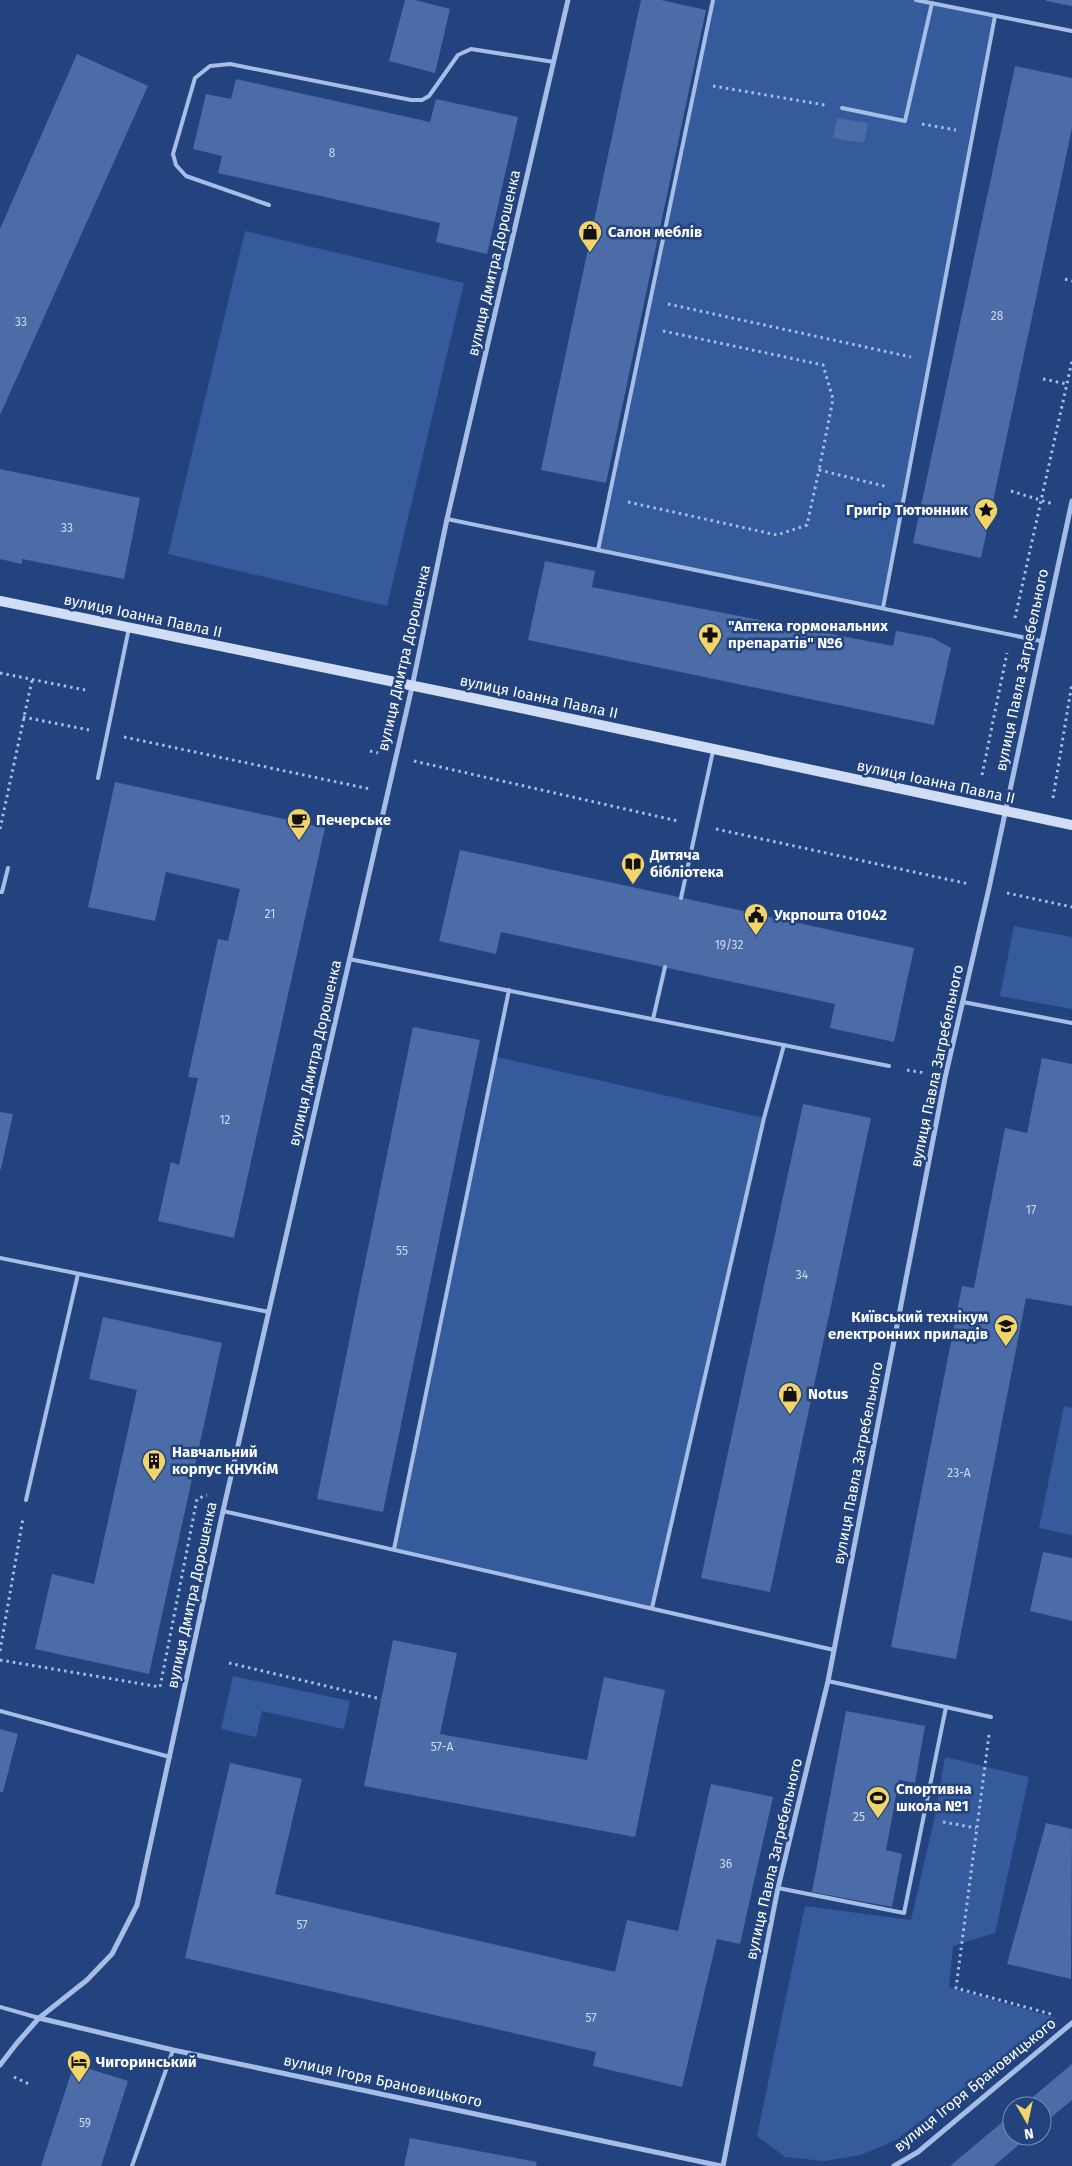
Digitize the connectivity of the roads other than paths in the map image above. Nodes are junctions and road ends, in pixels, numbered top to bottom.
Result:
1 (568, 0) edge
2 (712, 0) edge
3 (916, 0) edge
4 (932, 4) junction
5 (995, 16) junction
6 (1072, 31) edge
7 (554, 62) junction
8 (842, 108) road end
9 (269, 205) dead end
10 (1072, 501) edge
11 (447, 519) junction
12 (598, 550) junction
13 (0, 601) edge
14 (883, 608) junction
15 (129, 628) junction
16 (1041, 641) junction
17 (412, 687) junction
18 (714, 749) junction
19 (98, 778) dead end
20 (1004, 812) junction
21 (1072, 825) edge
22 (8, 868) dead end
23 (0, 892) edge
24 (681, 898) dead end
25 (349, 959) junction
26 (664, 967) dead end
27 (509, 990) junction
28 (963, 1002) junction
29 (653, 1019) junction
30 (1072, 1023) edge
31 (784, 1045) junction
32 (890, 1066) road end
33 (0, 1258) edge
34 (78, 1274) junction
35 (269, 1312) junction
36 (26, 1500) road end
37 (223, 1511) junction
38 (394, 1549) junction
39 (652, 1608) junction
40 (834, 1650) junction
41 (828, 1681) junction
42 (946, 1706) junction
43 (0, 1711) edge
44 (992, 1717) road end
45 (170, 1757) junction
46 (778, 1888) junction
47 (0, 2007) edge
48 (39, 2018) junction
49 (1072, 2023) edge
50 (173, 2050) junction
51 (0, 2065) edge
52 (132, 2166) edge
53 (722, 2166) edge
54 (894, 2166) edge

1 - 7 street, вулиця Дмитра Дорошенка
2 - 12 lane
3 - 4 lane
4 - 5 lane
4 - 8 lane
5 - 6 lane
5 - 14 lane
7 - 9 lane
7 - 11 street, вулиця Дмитра Дорошенка
10 - 16 street, вулиця Павла Загребельного
11 - 12 lane
11 - 17 street, вулиця Дмитра Дорошенка
12 - 14 lane
13 - 15 street, вулиця Іоанна Павла II
14 - 16 lane
15 - 17 street, вулиця Іоанна Павла II
15 - 19 lane
16 - 20 street, вулиця Павла Загребельного
17 - 18 street, вулиця Іоанна Павла II
17 - 25 street, вулиця Дмитра Дорошенка
18 - 20 street, вулиця Іоанна Павла II
18 - 24 lane
20 - 21 street, вулиця Іоанна Павла II
20 - 28 street, вулиця Павла Загребельного
22 - 23 lane
25 - 27 lane
25 - 35 street, вулиця Дмитра Дорошенка
26 - 29 lane
27 - 29 lane
27 - 38 lane
28 - 30 lane
28 - 40 street, вулиця Павла Загребельного
29 - 31 lane
31 - 32 lane
31 - 39 lane
33 - 34 lane
34 - 35 lane
34 - 36 lane
35 - 37 street, вулиця Дмитра Дорошенка
37 - 38 lane
37 - 45 street, вулиця Дмитра Дорошенка
38 - 39 lane
39 - 40 lane
40 - 41 street, вулиця Павла Загребельного
41 - 42 lane
41 - 46 street, вулиця Павла Загребельного
42 - 44 lane
42 - 46 lane
43 - 45 lane
45 - 48 street, вулиця Дмитра Дорошенка
46 - 53 street, вулиця Павла Загребельного
47 - 48 lane
48 - 50 street, вулиця Ігоря Брановицького
48 - 51 street, вулиця Дмитра Дорошенка
49 - 54 street, вулиця Ігоря Брановицького
50 - 52 lane
50 - 53 street, вулиця Ігоря Брановицького

